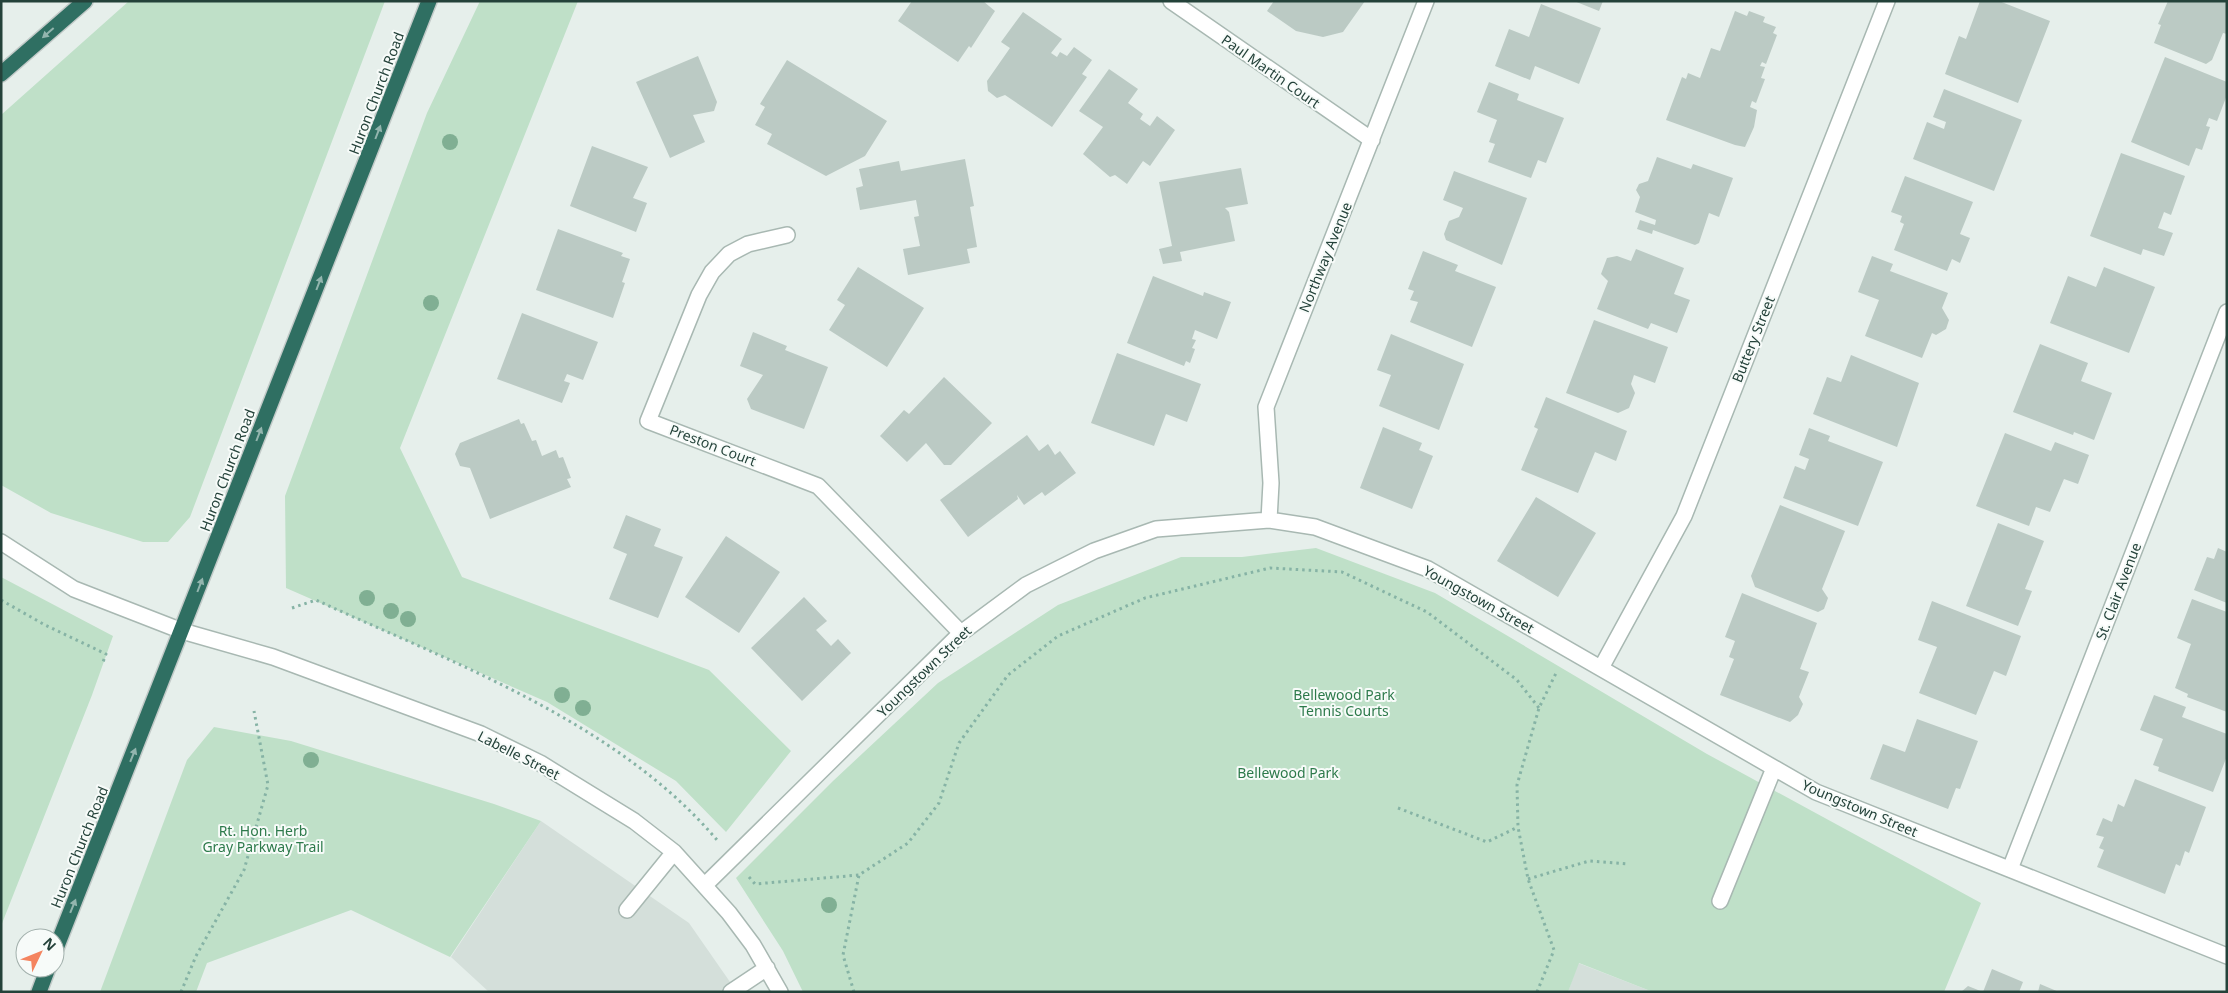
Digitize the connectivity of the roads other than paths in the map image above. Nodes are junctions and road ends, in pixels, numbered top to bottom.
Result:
1 (85, 1) edge
2 (429, 1) edge
3 (1171, 1) edge
4 (1426, 1) edge
5 (1887, 1) edge
6 (1, 74) edge
7 (1372, 140) junction
8 (787, 235) dead end
9 (2227, 312) edge
10 (1269, 520) junction
11 (1, 542) edge
12 (182, 631) junction
13 (961, 633) junction
14 (1601, 668) junction
15 (1774, 768) junction
16 (674, 852) junction
17 (2010, 869) junction
18 (705, 885) junction
19 (1720, 901) dead end
20 (627, 910) dead end
21 (64, 928) edge
22 (2227, 956) edge
23 (766, 968) junction
24 (44, 978) edge
25 (39, 992) edge
26 (731, 992) edge
27 (780, 992) edge

1 -> 6 highway
12 -> 2 highway, Huron Church Road
3 - 7 street, Paul Martin Court
4 - 7 street, Northway Avenue
5 - 14 street, Buttery Street
7 - 10 street, Northway Avenue
8 - 13 street, Preston Court
9 - 17 street, St. Clair Avenue
10 - 13 street, Youngstown Street
10 - 14 street, Youngstown Street
11 - 12 street, Labelle Street
12 - 16 street, Labelle Street
21 -> 12 highway, Huron Church Road
13 - 18 street, Youngstown Street
14 - 15 street, Youngstown Street
15 - 17 street, Youngstown Street
15 - 19 street
16 - 18 street, Labelle Street
16 - 20 street
17 - 22 street, Youngstown Street
18 - 23 street, Labelle Street
23 - 26 street
23 - 27 street, Labelle Street
24 - 25 highway

